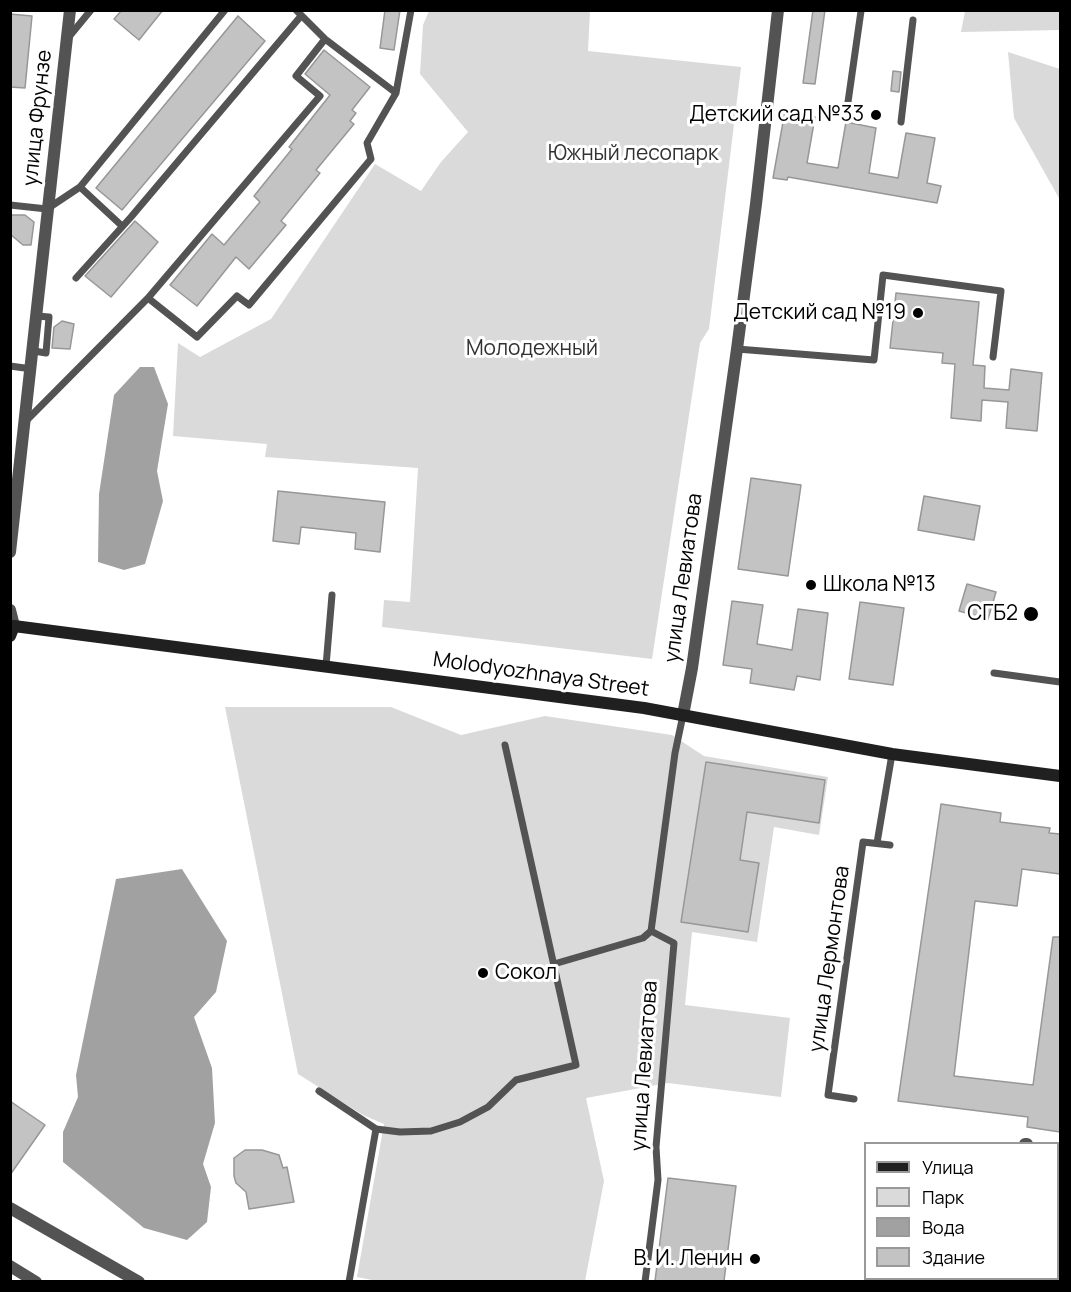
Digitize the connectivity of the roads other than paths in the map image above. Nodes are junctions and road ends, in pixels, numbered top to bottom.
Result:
1 (70, 10) edge
2 (91, 10) edge
3 (225, 10) edge
4 (411, 10) edge
5 (778, 10) edge
6 (861, 11) edge
7 (298, 13) edge
8 (913, 20) dead end
9 (67, 39) junction
10 (325, 39) junction
11 (396, 93) junction
12 (847, 109) dead end
13 (901, 122) dead end
14 (80, 187) junction
15 (10, 205) edge
16 (47, 209) junction
17 (123, 226) junction
18 (76, 278) dead end
19 (148, 298) junction
20 (737, 349) junction
21 (993, 357) dead end
22 (10, 366) edge
23 (32, 369) junction
24 (26, 421) junction
25 (12, 521) edge
26 (11, 548) edge
27 (332, 596) dead end
28 (10, 610) edge
29 (12, 629) edge
30 (326, 666) junction
31 (994, 673) dead end
32 (1060, 682) edge
33 (682, 715) junction
34 (505, 745) dead end
35 (892, 754) junction
36 (1060, 776) edge
37 (877, 843) junction
38 (890, 845) dead end
39 (651, 931) junction
40 (554, 964) junction
41 (319, 1091) dead end
42 (854, 1099) dead end
43 (376, 1130) junction
44 (10, 1208) edge
45 (10, 1266) edge
46 (36, 1281) edge
47 (139, 1281) edge
48 (349, 1281) edge
49 (645, 1281) edge

1 - 9 street, улица Фрунзе
2 - 9 lane
3 - 14 lane
4 - 11 lane
5 - 20 street, улица Левиатова
6 - 12 lane
7 - 10 lane
7 - 17 lane
8 - 13 lane
9 - 16 street, улица Фрунзе
10 - 11 lane
10 - 19 lane
11 - 19 lane
14 - 16 lane
14 - 17 lane
15 - 16 lane
16 - 23 street, улица Фрунзе
17 - 18 lane
19 - 24 lane
20 - 21 lane
20 - 33 street, улица Левиатова
22 - 23 lane
23 - 24 street, улица Фрунзе
24 - 25 street, улица Фрунзе
25 - 26 street, улица Фрунзе
27 - 30 lane
28 - 29 street
29 - 30 main road, Molodyozhnaya Street
30 - 33 main road, Molodyozhnaya Street
31 - 32 lane
33 - 35 main road, Molodyozhnaya Street
33 - 39 lane, улица Левиатова
34 - 40 lane
35 - 36 main road, Molodyozhnaya Street
35 - 37 lane
37 - 38 lane
37 - 42 lane, улица Лермонтова
39 - 40 lane
39 - 49 lane, улица Левиатова
40 - 43 lane
41 - 43 lane
43 - 48 lane
44 - 47 street
45 - 46 street

